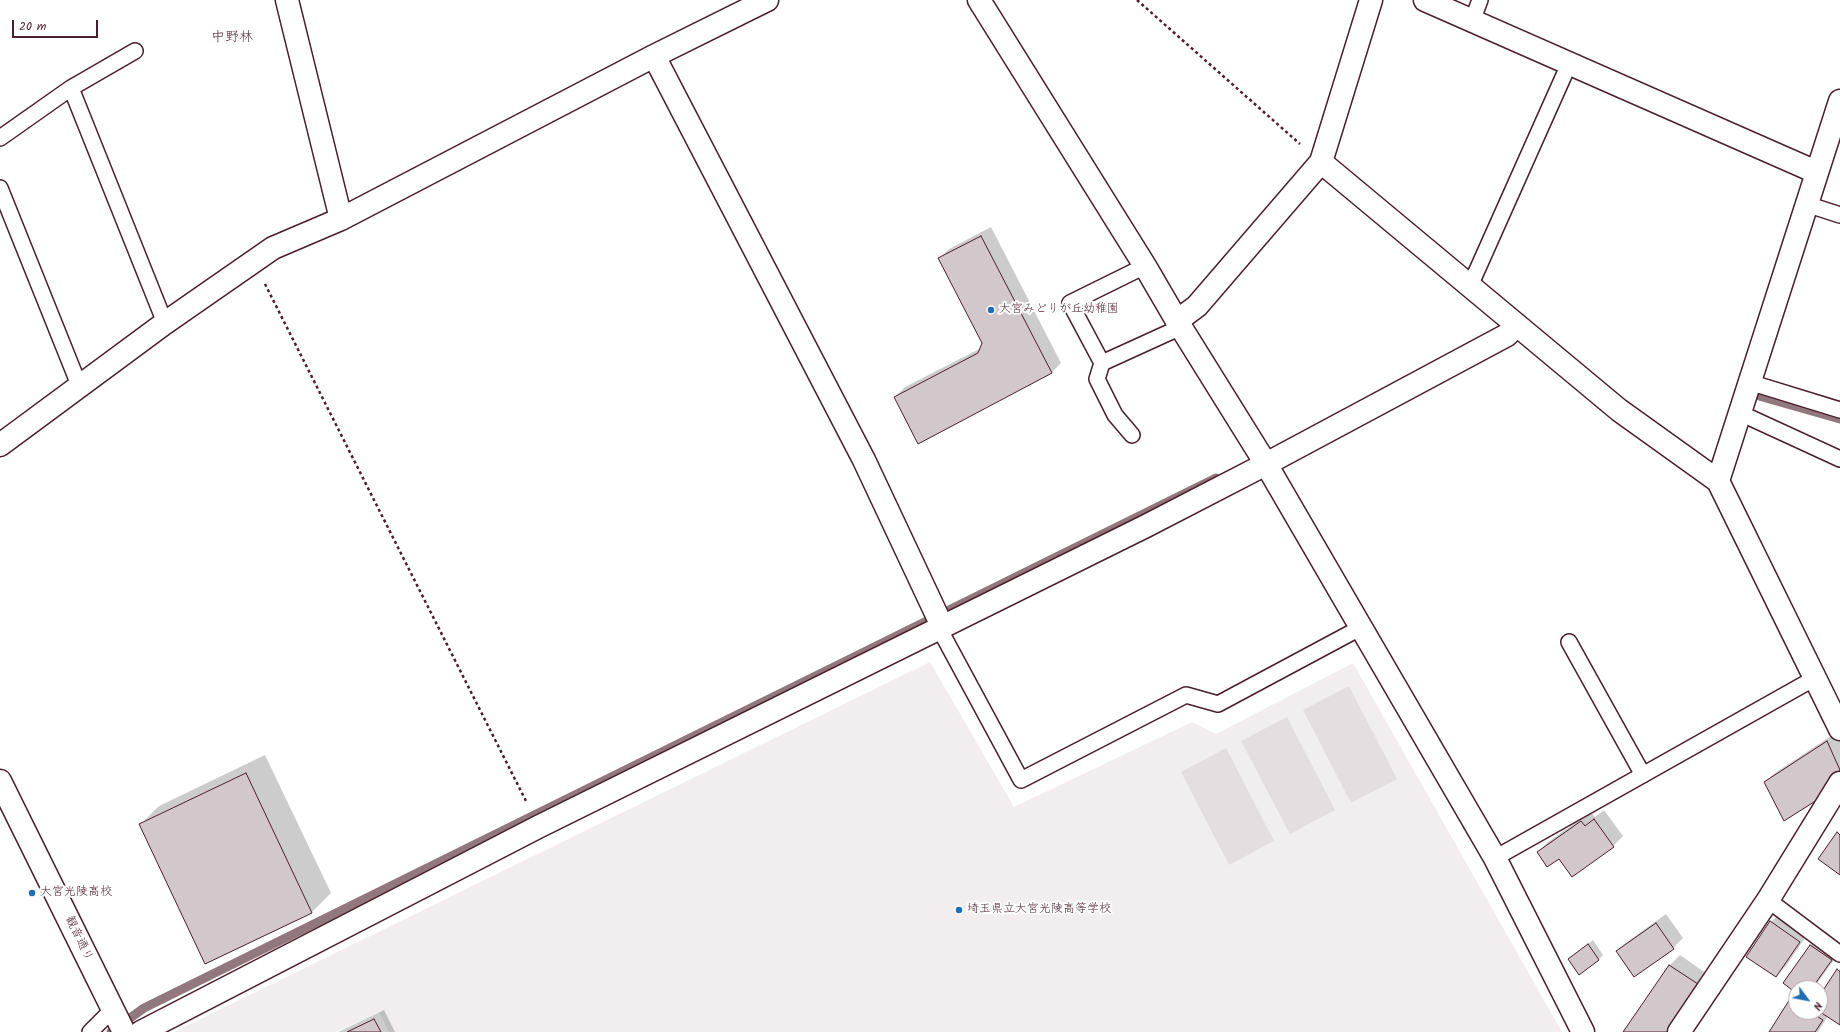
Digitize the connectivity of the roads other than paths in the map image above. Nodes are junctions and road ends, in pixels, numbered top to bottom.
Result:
1 (287, 0) edge
2 (767, 0) edge
3 (979, 0) edge
4 (1371, 0) edge
5 (1425, 0) edge
6 (1480, 0) edge
7 (1472, 21) junction
8 (135, 51) dead end
9 (654, 56) junction
10 (1569, 64) junction
11 (72, 88) junction
12 (1840, 101) edge
13 (0, 138) edge
14 (1321, 162) junction
15 (1816, 172) junction
16 (0, 188) edge
17 (1806, 204) junction
18 (1840, 215) edge
19 (341, 219) junction
20 (1145, 266) junction
21 (1470, 286) junction
22 (165, 323) junction
23 (1179, 324) junction
24 (1517, 326) junction
25 (1102, 364) junction
26 (1750, 382) junction
27 (79, 385) junction
28 (1840, 410) edge
29 (1740, 413) junction
30 (1132, 435) dead end
31 (0, 445) edge
32 (1840, 459) edge
33 (1266, 464) junction
34 (1718, 481) junction
35 (941, 627) junction
36 (1360, 628) junction
37 (1569, 642) dead end
38 (1815, 678) junction
39 (1840, 729) edge
40 (1643, 775) junction
41 (0, 780) edge
42 (1840, 783) edge
43 (1495, 858) junction
44 (1768, 900) junction
45 (1840, 954) edge
46 (113, 1009) junction
47 (90, 1032) edge
48 (124, 1032) edge
49 (141, 1032) edge
50 (1583, 1032) edge
51 (1679, 1032) edge

1 - 19 street
2 - 9 street
3 - 20 street
4 - 14 street
5 - 7 street
6 - 7 lane
7 - 10 street
8 - 11 lane
9 - 19 street
9 - 35 street
10 - 15 street
10 - 21 lane
11 - 13 lane
11 - 22 lane
12 - 15 street
14 - 21 street
14 - 23 street
15 - 17 street
16 - 27 lane
17 - 18 lane
17 - 26 street
19 - 22 street
20 - 23 street
20 - 25 lane
21 - 24 street
22 - 27 street
23 - 25 lane
23 - 33 street
24 - 33 street
24 - 34 street
25 - 30 lane
26 - 28 lane
26 - 29 street
27 - 31 street
29 - 32 lane
29 - 34 street
33 - 35 street
33 - 36 street
34 - 38 street
35 - 36 lane
35 - 49 street
36 - 43 street
37 - 40 lane
38 - 39 street
38 - 40 lane
40 - 43 lane
41 - 46 street, 観音通り
42 - 44 street
43 - 50 street
44 - 45 lane
44 - 51 street
46 - 47 lane
46 - 48 street, 観音通り

